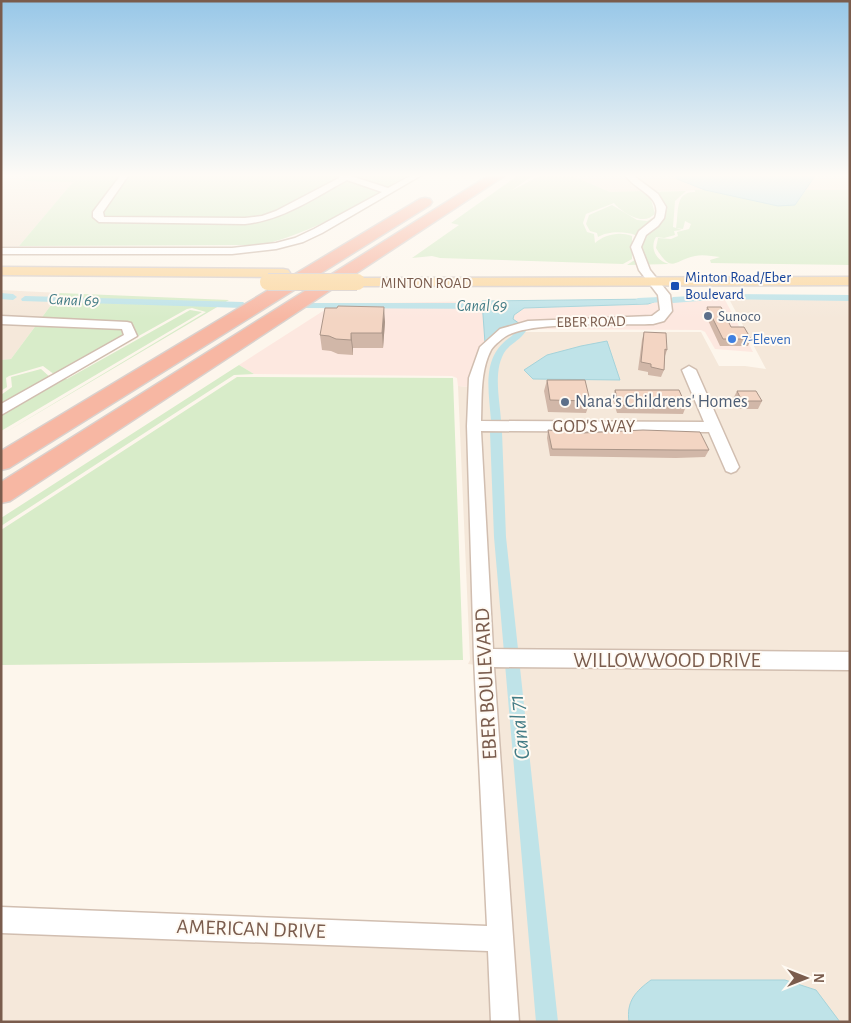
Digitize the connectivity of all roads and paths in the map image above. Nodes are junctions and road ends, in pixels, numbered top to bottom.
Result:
1 (330, 224) edge
2 (389, 224) edge
3 (423, 224) edge
4 (666, 224) edge
5 (649, 232) junction
6 (1, 251) edge
7 (650, 258) dead end
8 (1, 272) edge
9 (850, 273) edge
10 (653, 276) junction
11 (363, 278) junction
12 (1, 280) edge
13 (850, 281) edge
14 (1, 320) edge
15 (486, 347) joint
16 (688, 370) dead end
17 (1, 410) edge
18 (474, 426) junction
19 (714, 427) junction
20 (1, 462) edge
21 (731, 467) dead end
22 (1, 494) edge
23 (489, 659) junction
24 (850, 661) edge
25 (1, 920) edge
26 (500, 939) junction
27 (505, 1022) edge

1 - 6 street
2 - 20 highway
3 - 22 highway
4 - 5 street
5 - 7 street
5 - 10 street
8 - 11 main road, MINTON ROAD
9 - 10 main road, MINTON ROAD
10 - 11 main road, MINTON ROAD
10 - 13 main road, MINTON ROAD
10 - 15 street, EBER ROAD
11 - 12 main road, MINTON ROAD, bridge
14 - 17 street
15 - 18 street, EBER BOULEVARD
16 - 19 street
18 - 19 street, GOD'S WAY
18 - 23 street, EBER BOULEVARD
19 - 21 street
23 - 24 street, WILLOWWOOD DRIVE
23 - 26 street, EBER BOULEVARD
25 - 26 street, AMERICAN DRIVE
26 - 27 street, EBER BOULEVARD

